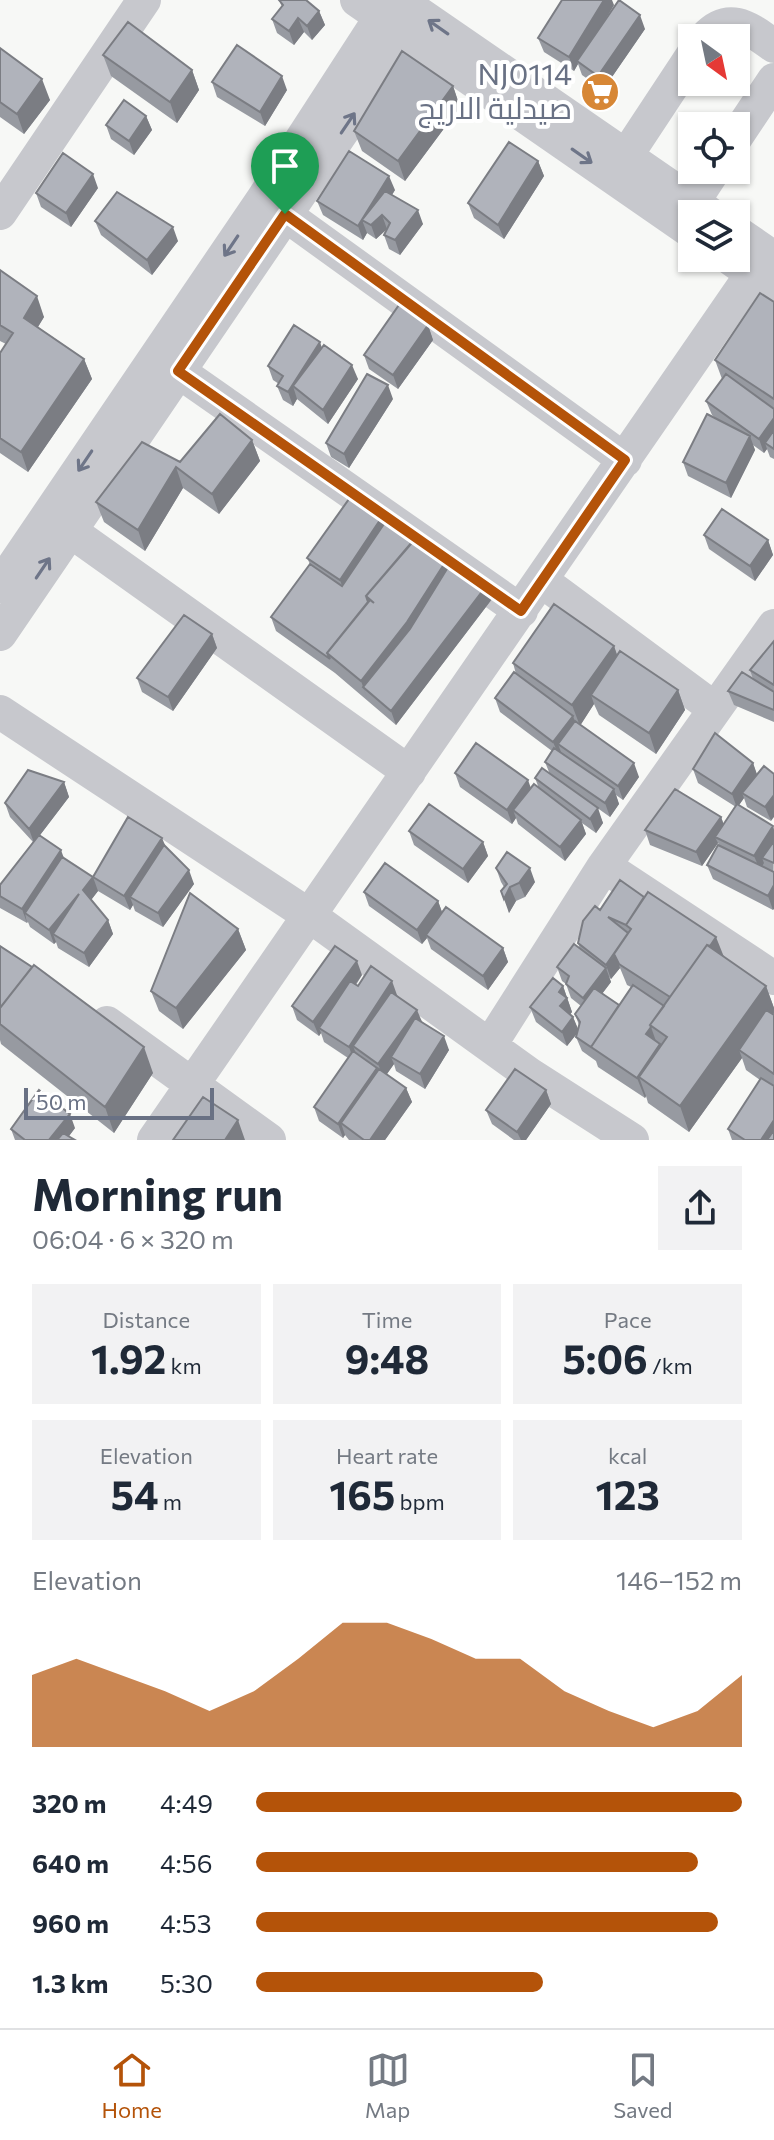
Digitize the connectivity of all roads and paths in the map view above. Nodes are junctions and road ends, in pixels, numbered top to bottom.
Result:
1 (144, 0) edge
2 (386, 13) edge
3 (750, 30) edge
4 (774, 46) edge
5 (678, 77) edge
6 (774, 80) edge
7 (750, 116) edge
8 (626, 156) junction
9 (679, 200) edge
10 (678, 203) edge
11 (274, 207) junction
12 (0, 213) edge
13 (758, 270) edge
14 (178, 371) junction
15 (625, 460) junction
16 (69, 530) junction
17 (15, 541) edge
18 (542, 581) junction
19 (0, 586) edge
20 (521, 611) junction
21 (774, 626) edge
22 (0, 634) edge
23 (715, 709) junction
24 (0, 712) edge
25 (409, 772) junction
26 (604, 866) junction
27 (310, 916) junction
28 (772, 973) edge
29 (77, 1001) edge
30 (490, 1045) junction
31 (192, 1085) junction
32 (154, 1140) edge
33 (269, 1140) edge
34 (632, 1140) edge

1 - 12 street
8 -> 2 street
2 -> 10 street
2 - 11 street
3 - 4 street
5 - 8 street
6 - 7 street
8 - 9 street
11 - 14 street
11 - 15 street
11 -> 17 street
13 - 15 street
14 - 16 street
14 - 20 street
15 - 18 street
22 -> 16 street
16 - 25 street
17 - 19 street
18 - 20 street
18 - 23 street
20 - 25 street
21 - 23 street
23 - 26 street
24 - 27 street
25 - 27 street
26 - 28 street
26 - 30 street
27 - 30 street
27 - 31 street
29 - 31 street
30 - 34 street
31 - 32 street
31 - 33 street

